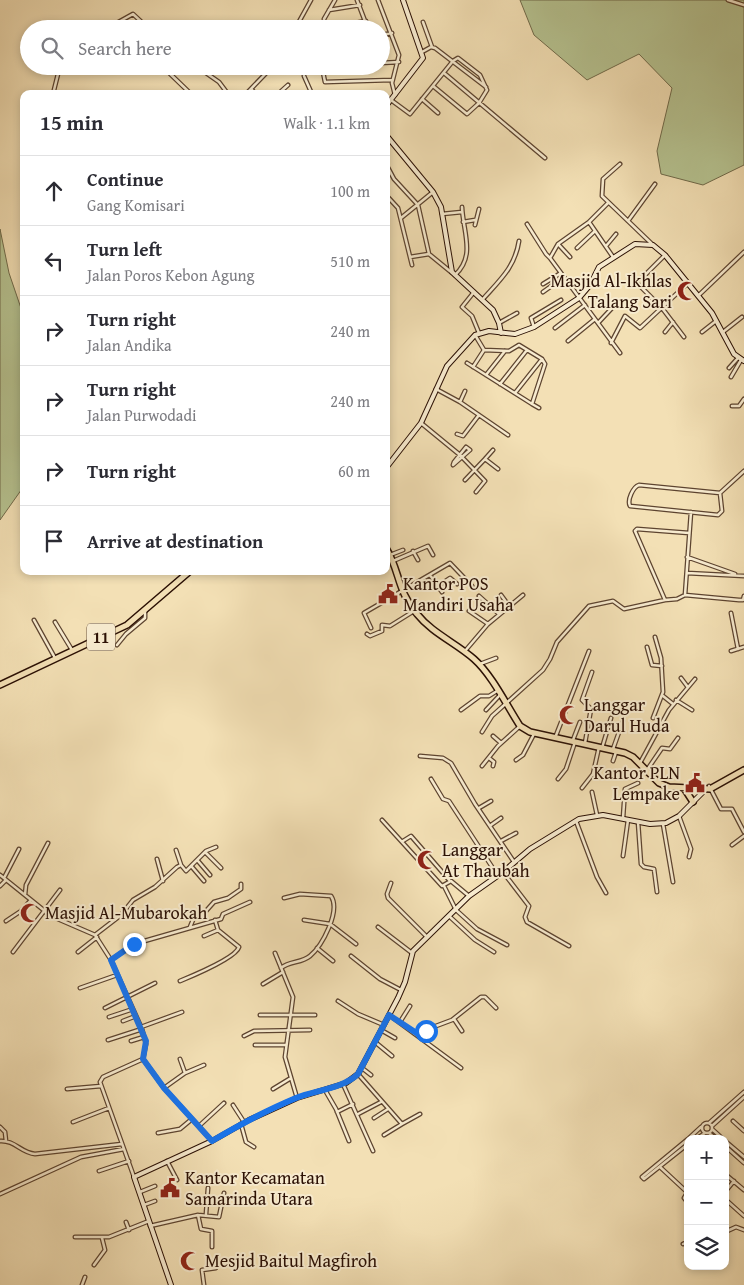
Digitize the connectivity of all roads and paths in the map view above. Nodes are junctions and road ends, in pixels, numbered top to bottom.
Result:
1 (311, 0) edge
2 (335, 0) edge
3 (357, 0) edge
4 (378, 0) edge
5 (403, 0) edge
6 (728, 0) edge
7 (360, 5) junction
8 (744, 5) edge
9 (329, 10) junction
10 (122, 20) edge
11 (139, 20) edge
12 (299, 20) edge
13 (324, 20) edge
14 (366, 20) edge
15 (386, 20) edge
16 (423, 22) dead end
17 (390, 28) edge
18 (392, 33) joint
19 (432, 47) junction
20 (422, 52) junction
21 (453, 61) junction
22 (390, 62) edge
23 (399, 62) junction
24 (444, 73) junction
25 (57, 75) edge
26 (171, 75) edge
27 (209, 75) edge
28 (264, 75) edge
29 (324, 75) edge
30 (304, 76) dead end
31 (393, 80) junction
32 (288, 85) dead end
33 (433, 86) junction
34 (487, 88) junction
35 (251, 89) edge
36 (53, 90) edge
37 (187, 90) edge
38 (225, 90) edge
39 (282, 90) edge
40 (309, 90) edge
41 (395, 96) junction
42 (391, 100) joint
43 (422, 100) junction
44 (479, 102) junction
45 (438, 113) dead end
46 (390, 140) edge
47 (545, 158) dead end
48 (620, 164) dead end
49 (390, 172) edge
50 (655, 184) dead end
51 (433, 192) junction
52 (390, 199) edge
53 (608, 203) junction
54 (418, 204) junction
55 (462, 208) dead end
56 (479, 209) dead end
57 (462, 212) junction
58 (442, 214) junction
59 (401, 218) junction
60 (475, 220) junction
61 (628, 221) junction
62 (463, 222) junction
63 (589, 222) junction
64 (527, 224) dead end
65 (475, 225) dead end
66 (595, 231) junction
67 (616, 234) dead end
68 (519, 240) dead end
69 (558, 244) junction
70 (653, 245) junction
71 (606, 246) junction
72 (577, 248) dead end
73 (744, 252) edge
74 (429, 254) junction
75 (664, 255) junction
76 (410, 257) junction
77 (570, 257) dead end
78 (613, 257) junction
79 (550, 258) junction
80 (412, 265) dead end
81 (561, 273) junction
82 (454, 274) junction
83 (564, 277) junction
84 (642, 278) dead end
85 (637, 283) dead end
86 (688, 283) junction
87 (543, 284) dead end
88 (474, 292) junction
89 (543, 292) dead end
90 (698, 296) junction
91 (579, 298) junction
92 (483, 300) junction
93 (561, 300) dead end
94 (585, 306) junction
95 (613, 307) dead end
96 (662, 308) junction
97 (517, 313) dead end
98 (742, 317) dead end
99 (595, 319) junction
100 (717, 320) junction
101 (673, 322) junction
102 (499, 323) junction
103 (598, 323) junction
104 (534, 328) junction
105 (555, 328) dead end
106 (666, 332) dead end
107 (702, 332) dead end
108 (722, 332) junction
109 (501, 333) junction
110 (477, 334) junction
111 (684, 337) dead end
112 (568, 341) dead end
113 (611, 342) junction
114 (484, 350) junction
115 (527, 350) junction
116 (505, 351) junction
117 (620, 353) dead end
118 (742, 359) edge
119 (542, 360) junction
120 (467, 363) dead end
121 (472, 367) junction
122 (730, 368) dead end
123 (486, 375) junction
124 (731, 377) dead end
125 (500, 384) junction
126 (436, 389) junction
127 (465, 392) dead end
128 (514, 393) junction
129 (744, 399) edge
130 (460, 402) junction
131 (532, 404) junction
132 (732, 406) dead end
133 (538, 408) dead end
134 (480, 415) junction
135 (421, 423) junction
136 (457, 434) dead end
137 (508, 435) dead end
138 (493, 450) dead end
139 (485, 459) junction
140 (390, 463) edge
141 (498, 469) dead end
142 (474, 470) junction
143 (744, 471) edge
144 (465, 480) dead end
145 (476, 492) dead end
146 (720, 494) junction
147 (691, 512) junction
148 (689, 533) junction
149 (432, 544) dead end
150 (428, 546) junction
151 (403, 550) dead end
152 (414, 551) junction
153 (390, 555) joint
154 (433, 555) dead end
155 (687, 557) junction
156 (418, 560) dead end
157 (393, 561) junction
158 (687, 573) junction
159 (185, 575) edge
160 (430, 575) junction
161 (738, 576) junction
162 (744, 576) edge
163 (457, 584) dead end
164 (438, 586) junction
165 (472, 586) dead end
166 (442, 592) dead end
167 (402, 593) junction
168 (501, 595) dead end
169 (522, 595) dead end
170 (685, 595) junction
171 (479, 596) dead end
172 (744, 596) edge
173 (665, 600) junction
174 (509, 606) junction
175 (145, 611) junction
176 (414, 611) junction
177 (469, 611) dead end
178 (731, 613) dead end
179 (499, 614) junction
180 (34, 620) dead end
181 (55, 622) dead end
182 (488, 624) junction
183 (371, 628) dead end
184 (367, 634) dead end
185 (655, 638) dead end
186 (117, 645) dead end
187 (647, 647) dead end
188 (744, 647) edge
189 (738, 649) junction
190 (72, 650) junction
191 (589, 651) dead end
192 (732, 651) dead end
193 (464, 652) junction
194 (55, 658) junction
195 (496, 658) dead end
196 (479, 664) junction
197 (662, 666) junction
198 (592, 672) dead end
199 (681, 678) dead end
200 (695, 678) dead end
201 (0, 685) edge
202 (687, 686) junction
203 (498, 693) junction
204 (663, 696) junction
205 (676, 700) junction
206 (505, 704) junction
207 (673, 704) junction
208 (462, 710) dead end
209 (486, 710) dead end
210 (692, 710) dead end
211 (611, 718) dead end
212 (653, 718) dead end
213 (623, 721) dead end
214 (580, 722) dead end
215 (520, 726) junction
216 (482, 732) dead end
217 (534, 734) junction
218 (493, 736) dead end
219 (678, 738) dead end
220 (554, 739) junction
221 (574, 742) junction
222 (501, 743) junction
223 (585, 744) junction
224 (601, 747) junction
225 (615, 750) junction
226 (420, 756) dead end
227 (489, 758) junction
228 (516, 760) dead end
229 (612, 761) dead end
230 (640, 764) junction
231 (482, 766) dead end
232 (492, 766) dead end
233 (744, 766) edge
234 (647, 770) junction
235 (744, 770) edge
236 (431, 779) dead end
237 (558, 779) dead end
238 (638, 783) dead end
239 (582, 788) dead end
240 (684, 788) junction
241 (706, 788) junction
242 (592, 792) dead end
243 (490, 800) dead end
244 (693, 802) junction
245 (479, 808) junction
246 (597, 815) junction
247 (678, 816) junction
248 (501, 818) dead end
249 (622, 819) junction
250 (382, 820) dead end
251 (575, 820) junction
252 (628, 820) junction
253 (638, 822) junction
254 (663, 824) junction
255 (491, 825) junction
256 (744, 832) edge
257 (516, 833) dead end
258 (744, 836) edge
259 (403, 841) junction
260 (501, 841) junction
261 (48, 843) dead end
262 (732, 845) dead end
263 (216, 847) dead end
264 (19, 849) dead end
265 (176, 850) dead end
266 (205, 852) junction
267 (623, 856) dead end
268 (689, 857) dead end
269 (157, 859) dead end
270 (198, 861) junction
271 (514, 862) junction
272 (181, 865) junction
273 (192, 867) junction
274 (221, 868) dead end
275 (504, 872) junction
276 (0, 875) edge
277 (210, 875) dead end
278 (498, 876) junction
279 (5, 879) junction
280 (163, 881) junction
281 (204, 881) dead end
282 (450, 881) junction
283 (673, 882) dead end
284 (390, 883) dead end
285 (241, 884) dead end
286 (0, 886) edge
287 (444, 886) junction
288 (60, 890) dead end
289 (658, 892) dead end
290 (606, 893) dead end
291 (25, 895) junction
292 (469, 896) junction
293 (284, 898) dead end
294 (31, 900) junction
295 (250, 902) dead end
296 (456, 910) junction
297 (44, 911) junction
298 (449, 916) junction
299 (6, 920) dead end
300 (216, 920) junction
301 (304, 920) dead end
302 (330, 924) junction
303 (190, 927) junction
304 (378, 927) dead end
305 (218, 930) junction
306 (96, 936) junction
307 (204, 936) dead end
308 (427, 937) junction
309 (356, 944) dead end
310 (507, 945) dead end
311 (569, 946) dead end
312 (317, 948) junction
313 (13, 952) dead end
314 (78, 952) dead end
315 (494, 952) dead end
316 (275, 954) dead end
317 (412, 954) junction
318 (351, 956) dead end
319 (111, 960) junction
320 (333, 961) dead end
321 (282, 970) junction
322 (117, 975) junction
323 (180, 980) dead end
324 (154, 983) dead end
325 (263, 984) dead end
326 (80, 988) dead end
327 (401, 990) junction
328 (127, 996) junction
329 (338, 1001) dead end
330 (410, 1006) dead end
331 (105, 1008) dead end
332 (496, 1008) dead end
333 (133, 1009) junction
334 (182, 1012) dead end
335 (315, 1014) dead end
336 (260, 1015) dead end
337 (290, 1015) junction
338 (389, 1015) junction
339 (136, 1016) junction
340 (109, 1017) dead end
341 (454, 1019) junction
342 (123, 1021) dead end
343 (400, 1022) junction
344 (384, 1025) junction
345 (141, 1028) junction
346 (310, 1030) dead end
347 (381, 1030) junction
348 (289, 1031) junction
349 (462, 1031) dead end
350 (244, 1036) dead end
351 (421, 1036) junction
352 (144, 1037) junction
353 (395, 1038) dead end
354 (108, 1040) dead end
355 (131, 1040) dead end
356 (375, 1042) junction
357 (255, 1045) dead end
358 (287, 1045) junction
359 (392, 1056) dead end
360 (143, 1059) junction
361 (180, 1059) dead end
362 (204, 1065) dead end
363 (361, 1067) junction
364 (462, 1068) dead end
365 (185, 1073) junction
366 (358, 1074) junction
367 (371, 1075) dead end
368 (291, 1078) junction
369 (343, 1084) junction
370 (101, 1086) junction
371 (164, 1088) junction
372 (273, 1088) dead end
373 (67, 1089) dead end
374 (324, 1089) junction
375 (744, 1092) edge
376 (744, 1097) edge
377 (297, 1098) junction
378 (381, 1102) junction
379 (224, 1103) dead end
380 (353, 1104) junction
381 (233, 1105) dead end
382 (109, 1108) junction
383 (388, 1110) junction
384 (337, 1112) junction
385 (358, 1114) junction
386 (420, 1114) dead end
387 (374, 1118) dead end
388 (192, 1119) junction
389 (733, 1121) dead end
390 (73, 1122) dead end
391 (242, 1123) junction
392 (709, 1123) junction
393 (402, 1124) junction
394 (199, 1126) junction
395 (0, 1127) edge
396 (701, 1127) junction
397 (712, 1128) junction
398 (744, 1131) edge
399 (707, 1132) junction
400 (158, 1133) dead end
401 (384, 1134) dead end
402 (692, 1135) edge
403 (702, 1135) edge
404 (711, 1135) edge
405 (719, 1135) edge
406 (0, 1141) edge
407 (6, 1141) junction
408 (212, 1141) junction
409 (349, 1141) dead end
410 (684, 1142) edge
411 (122, 1144) junction
412 (729, 1144) edge
413 (254, 1147) dead end
414 (684, 1147) edge
415 (124, 1149) junction
416 (729, 1150) edge
417 (373, 1151) dead end
418 (744, 1157) edge
419 (129, 1161) junction
420 (167, 1161) junction
421 (744, 1163) edge
422 (660, 1167) junction
423 (99, 1172) dead end
424 (134, 1177) junction
425 (729, 1177) edge
426 (177, 1180) dead end
427 (734, 1181) junction
428 (155, 1186) dead end
429 (729, 1187) edge
430 (208, 1188) dead end
431 (684, 1190) edge
432 (744, 1190) edge
433 (140, 1192) junction
434 (224, 1193) dead end
435 (0, 1194) edge
436 (155, 1201) dead end
437 (729, 1203) edge
438 (144, 1205) junction
439 (198, 1215) junction
440 (206, 1215) junction
441 (744, 1216) edge
442 (126, 1222) dead end
443 (150, 1223) junction
444 (743, 1228) edge
445 (729, 1229) edge
446 (129, 1230) junction
447 (75, 1237) dead end
448 (102, 1238) junction
449 (212, 1247) dead end
450 (217, 1264) dead end
451 (94, 1265) dead end
452 (85, 1276) dead end
453 (82, 1285) edge
454 (172, 1285) edge
455 (204, 1285) edge

1 - 12 street
2 - 9 street
3 - 7 street
4 - 15 street
5 - 20 street
6 - 8 street
7 - 9 street
7 - 14 street
9 - 13 street
10 - 11 street
16 - 19 street
17 - 18 street
18 - 23 street
19 - 20 street
19 - 21 street
20 - 41 street
21 - 24 street
21 - 34 street
21 - 34 street
22 - 23 street
23 - 31 street
24 - 33 street
24 - 44 street
25 - 36 street
26 - 37 street
27 - 38 street
28 - 35 street
29 - 31 street
30 - 40 street
31 - 41 street
32 - 39 street
33 - 43 street
33 - 44 street
34 - 44 street
41 - 42 street
42 - 43 street
43 - 45 street
44 - 47 street
46 - 51 street
48 - 53 street
49 - 54 street
50 - 61 street
51 - 54 street
51 - 58 street
52 - 59 street
53 - 61 street
53 - 63 street
54 - 59 street
54 - 74 street
55 - 57 street
56 - 60 street
57 - 58 street
57 - 62 street
58 - 82 street
59 - 76 street
60 - 62 street
60 - 65 street
61 - 70 street
62 - 82 street
63 - 66 street
63 - 69 street
64 - 79 street
66 - 71 street
66 - 72 street
67 - 71 street
68 - 92 street
69 - 77 street
69 - 79 street
70 - 75 street
70 - 78 street
71 - 78 street
73 - 90 street
74 - 76 street
74 - 82 street
75 - 84 street
75 - 86 street
76 - 80 street
78 - 91 street
79 - 81 street
81 - 83 street
81 - 87 street
82 - 88 street
83 - 89 street
83 - 91 street
85 - 96 street
86 - 90 street
86 - 96 street
88 - 92 street
88 - 110 street
90 - 100 street
91 - 94 street
91 - 104 street
92 - 102 street
93 - 104 street
94 - 99 street
94 - 105 street
95 - 103 street
96 - 101 street
96 - 113 street
97 - 102 street
98 - 108 street
99 - 103 street
99 - 112 street
100 - 107 street
100 - 108 street
101 - 106 street
101 - 111 street
102 - 109 street
103 - 113 street
104 - 109 street
108 - 118 street
109 - 110 street
110 - 114 street
110 - 126 street
113 - 117 street
114 - 116 street
114 - 121 street
115 - 116 street
115 - 119 street
115 - 125 street
116 - 123 street
118 - 122 street
118 - 124 street
119 - 128 street
119 - 131 street
120 - 121 street
121 - 123 street
123 - 125 street
125 - 128 street
126 - 130 street
126 - 135 street
127 - 130 street
128 - 131 street
129 - 132 street
130 - 134 street
131 - 133 street
134 - 136 street
134 - 137 street
135 - 140 street
135 - 142 street
138 - 139 street
139 - 141 street
139 - 142 street
142 - 144 street
142 - 145 street
143 - 146 street
146 - 147 street
146 - 147 street
147 - 148 street
148 - 155 street
148 - 173 street
149 - 150 street
150 - 152 street
150 - 154 street
151 - 153 street
152 - 156 street
152 - 157 street
153 - 157 highway
155 - 158 street
155 - 161 street
157 - 167 highway
158 - 161 street
158 - 170 street
159 - 175 highway, 11
160 - 164 street
160 - 165 street
160 - 167 street
161 - 162 street
163 - 164 street
164 - 166 street
167 - 176 highway
167 - 183 street
168 - 174 street
169 - 174 street
170 - 172 street
170 - 173 street
171 - 179 street
173 - 206 street
174 - 179 street
175 - 186 street
175 - 190 highway, 11
176 - 184 street
176 - 193 highway
177 - 182 street
178 - 189 street
179 - 182 street
180 - 194 street
181 - 190 street
182 - 193 street
185 - 197 street
187 - 197 street
188 - 189 street
189 - 192 street
190 - 194 highway, 11
191 - 220 street
193 - 196 highway
194 - 201 highway, 11
195 - 196 street
196 - 203 highway
197 - 204 street
198 - 223 street
199 - 202 street
200 - 202 street
202 - 205 street
203 - 206 highway
203 - 208 street
203 - 209 street
204 - 207 street
204 - 212 street
205 - 207 street
205 - 210 street
206 - 215 highway
206 - 216 street
207 - 230 street
211 - 224 street
213 - 225 street
214 - 221 street
215 - 217 highway
215 - 222 street
217 - 220 highway
217 - 228 street
218 - 222 street
219 - 234 street
220 - 221 highway
221 - 223 highway
221 - 237 street
222 - 227 street
223 - 224 highway
224 - 225 highway
224 - 239 street
225 - 229 street
225 - 230 highway
226 - 245 street
227 - 231 street
227 - 232 street
230 - 234 highway
233 - 241 highway
234 - 240 highway
235 - 241 highway
236 - 278 street
238 - 249 street
240 - 241 highway
240 - 244 highway
241 - 244 street
241 - 256 street
242 - 246 street
243 - 245 street
244 - 247 street
245 - 255 street
246 - 249 street
246 - 251 street
247 - 254 street
247 - 268 street
248 - 255 street
249 - 252 street
250 - 259 street
251 - 271 street
251 - 290 street
252 - 253 street
252 - 267 street
253 - 254 street
253 - 289 street
254 - 283 street
255 - 260 street
257 - 260 street
258 - 262 street
259 - 282 street
259 - 287 street
260 - 271 street
261 - 291 street
263 - 266 street
264 - 279 street
265 - 272 street
266 - 270 street
266 - 274 street
269 - 280 street
270 - 273 street
270 - 277 street
271 - 275 street
272 - 273 street
272 - 280 street
273 - 281 street
275 - 278 street
275 - 311 street
276 - 279 street
278 - 292 street
279 - 286 street
279 - 291 street
280 - 306 street
282 - 287 street
282 - 292 street
284 - 308 street
285 - 303 street
287 - 296 street
288 - 297 street
291 - 294 street
292 - 296 street
293 - 302 street
294 - 297 street
294 - 299 street
295 - 300 street
296 - 298 street
296 - 310 street
297 - 306 street
297 - 313 street
298 - 308 street
298 - 315 street
300 - 303 street
300 - 305 street
301 - 302 street
302 - 309 street
302 - 312 street
303 - 319 street
304 - 317 street
305 - 307 street
305 - 323 street
306 - 314 street
306 - 319 street
308 - 317 street
312 - 320 street
312 - 321 street
316 - 321 street
317 - 327 street
318 - 327 street
319 - 322 street
321 - 325 street
321 - 337 street
322 - 326 street
322 - 328 street
324 - 328 street
327 - 338 street
328 - 331 street
328 - 333 street
329 - 344 street
330 - 343 street
332 - 341 street
333 - 339 street
333 - 340 street
334 - 345 street
335 - 337 street
336 - 337 street
337 - 348 street
338 - 343 street
338 - 344 street
339 - 342 street
339 - 345 street
341 - 349 street
341 - 351 street
343 - 351 street
344 - 347 street
345 - 352 street
345 - 354 street
346 - 348 street
347 - 353 street
347 - 356 street
348 - 350 street
348 - 358 street
351 - 364 street
352 - 355 street
352 - 360 street
356 - 359 street
356 - 363 street
357 - 358 street
358 - 368 street
360 - 370 street
360 - 371 street
361 - 365 street
362 - 365 street
363 - 366 street
363 - 367 street
365 - 371 street
366 - 369 street
366 - 378 street
368 - 372 street
368 - 377 street
369 - 374 street
369 - 380 street
370 - 373 street
370 - 382 street
371 - 388 street
374 - 377 street
374 - 384 street
375 - 392 street
376 - 397 street
377 - 391 street
378 - 383 street
378 - 385 street
379 - 394 street
380 - 384 street
380 - 385 street
381 - 391 street
382 - 390 street
382 - 411 street
383 - 387 street
383 - 393 street
384 - 409 street
385 - 417 street
386 - 393 street
388 - 394 street
388 - 400 street
389 - 398 street
391 - 408 street
391 - 413 street
392 - 396 street
392 - 397 street
393 - 401 street
394 - 408 street
395 - 407 street
396 - 399 street
396 - 402 street
397 - 399 street
397 - 405 street
399 - 403 street
399 - 404 street
406 - 407 street
407 - 411 street
408 - 420 street
410 - 422 street
411 - 415 street
412 - 418 street
414 - 422 street
415 - 419 street
415 - 435 street
416 - 421 street
419 - 423 street
419 - 424 street
420 - 424 street
420 - 426 street
422 - 431 street
424 - 433 street
425 - 427 street
427 - 429 street
427 - 432 street
428 - 433 street
430 - 440 street
433 - 438 street
434 - 440 street
436 - 438 street
437 - 441 street
438 - 443 street
439 - 440 street
439 - 443 street
439 - 449 street
442 - 446 street
443 - 446 street
443 - 454 street
444 - 445 street
446 - 448 street
447 - 448 street
448 - 451 street
450 - 455 street
452 - 453 street

